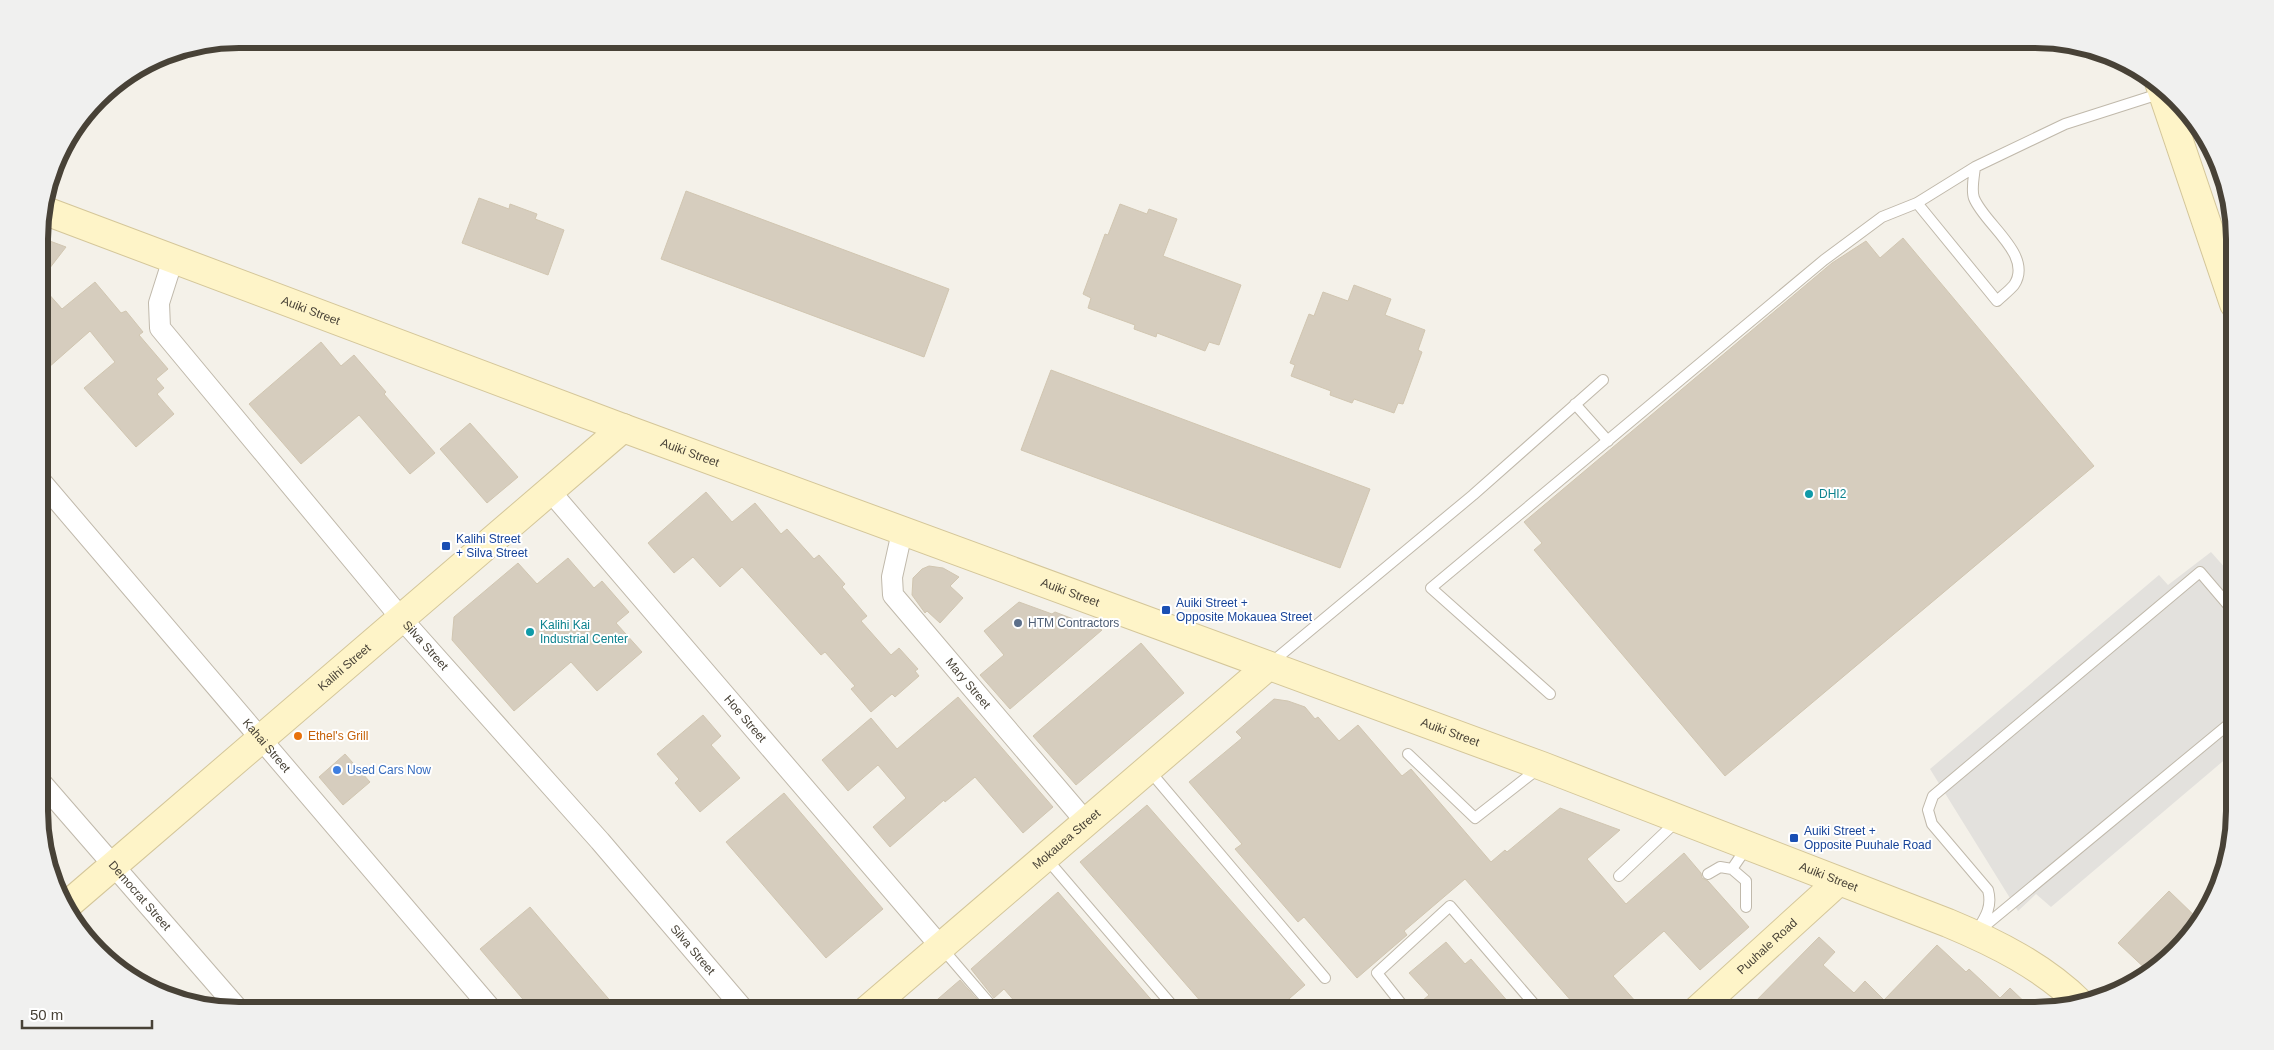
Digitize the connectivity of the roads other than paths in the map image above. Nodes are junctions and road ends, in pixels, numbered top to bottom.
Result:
1 (2154, 89) edge
2 (2165, 98) edge
3 (1975, 167) junction
4 (1917, 202) junction
5 (49, 212) edge
6 (173, 259) junction
7 (2226, 280) edge
8 (1604, 380) dead end
9 (1575, 404) junction
10 (624, 428) junction
11 (1608, 441) junction
12 (48, 489) edge
13 (550, 491) junction
14 (902, 532) junction
15 (2226, 603) edge
16 (401, 618) junction
17 (1267, 667) junction
18 (1550, 694) dead end
19 (2226, 726) edge
20 (259, 740) junction
21 (1408, 754) dead end
22 (1542, 766) junction
23 (1148, 768) junction
24 (48, 790) edge
25 (1679, 819) junction
26 (1086, 822) junction
27 (1748, 847) junction
28 (1045, 857) junction
29 (113, 864) junction
30 (1732, 869) junction
31 (1708, 874) dead end
32 (1619, 876) dead end
33 (1838, 882) junction
34 (70, 902) edge
35 (1746, 907) dead end
36 (1975, 934) junction
37 (941, 946) junction
38 (1325, 978) dead end
39 (2075, 999) edge
40 (232, 1002) edge
41 (485, 1002) edge
42 (737, 1002) edge
43 (882, 1002) edge
44 (988, 1002) edge
45 (1169, 1002) edge
46 (1400, 1002) edge
47 (1532, 1002) edge
48 (1706, 1002) edge

1 - 3 lane
2 - 7 street
3 - 4 lane
3 - 4 lane
4 - 11 lane
5 - 6 street, Auiki Street
6 - 10 street, Auiki Street
6 - 16 street, Silva Street
8 - 9 lane
9 - 11 lane
9 - 17 lane
10 - 13 street, Kalihi Street
10 - 14 street, Auiki Street
11 - 18 lane
12 - 20 street, Kahai Street
13 - 16 street, Kalihi Street
13 - 37 street, Hoe Street
14 - 17 street, Auiki Street
14 - 26 street, Mary Street
15 - 36 lane
16 - 20 street, Kalihi Street
16 - 42 street, Silva Street
17 - 22 street, Auiki Street
17 - 23 street, Mokauea Street
19 - 36 lane
20 - 29 street, Kalihi Street
20 - 41 street, Kahai Street
21 - 22 lane
22 - 25 street, Auiki Street
23 - 26 street, Mokauea Street
23 - 38 lane
24 - 29 street, Democrat Street
25 - 27 street, Auiki Street
25 - 32 lane
26 - 28 street, Mokauea Street
27 - 30 lane
27 - 33 street, Auiki Street
28 - 37 street, Mokauea Street
28 - 45 lane
29 - 34 street, Kalihi Street
29 - 40 street, Democrat Street
30 - 31 lane
30 - 35 lane
33 - 36 street, Auiki Street
33 - 48 street, Puuhale Road
36 - 39 street, Auiki Street
37 - 43 street, Mokauea Street
37 - 44 lane
46 - 47 lane

